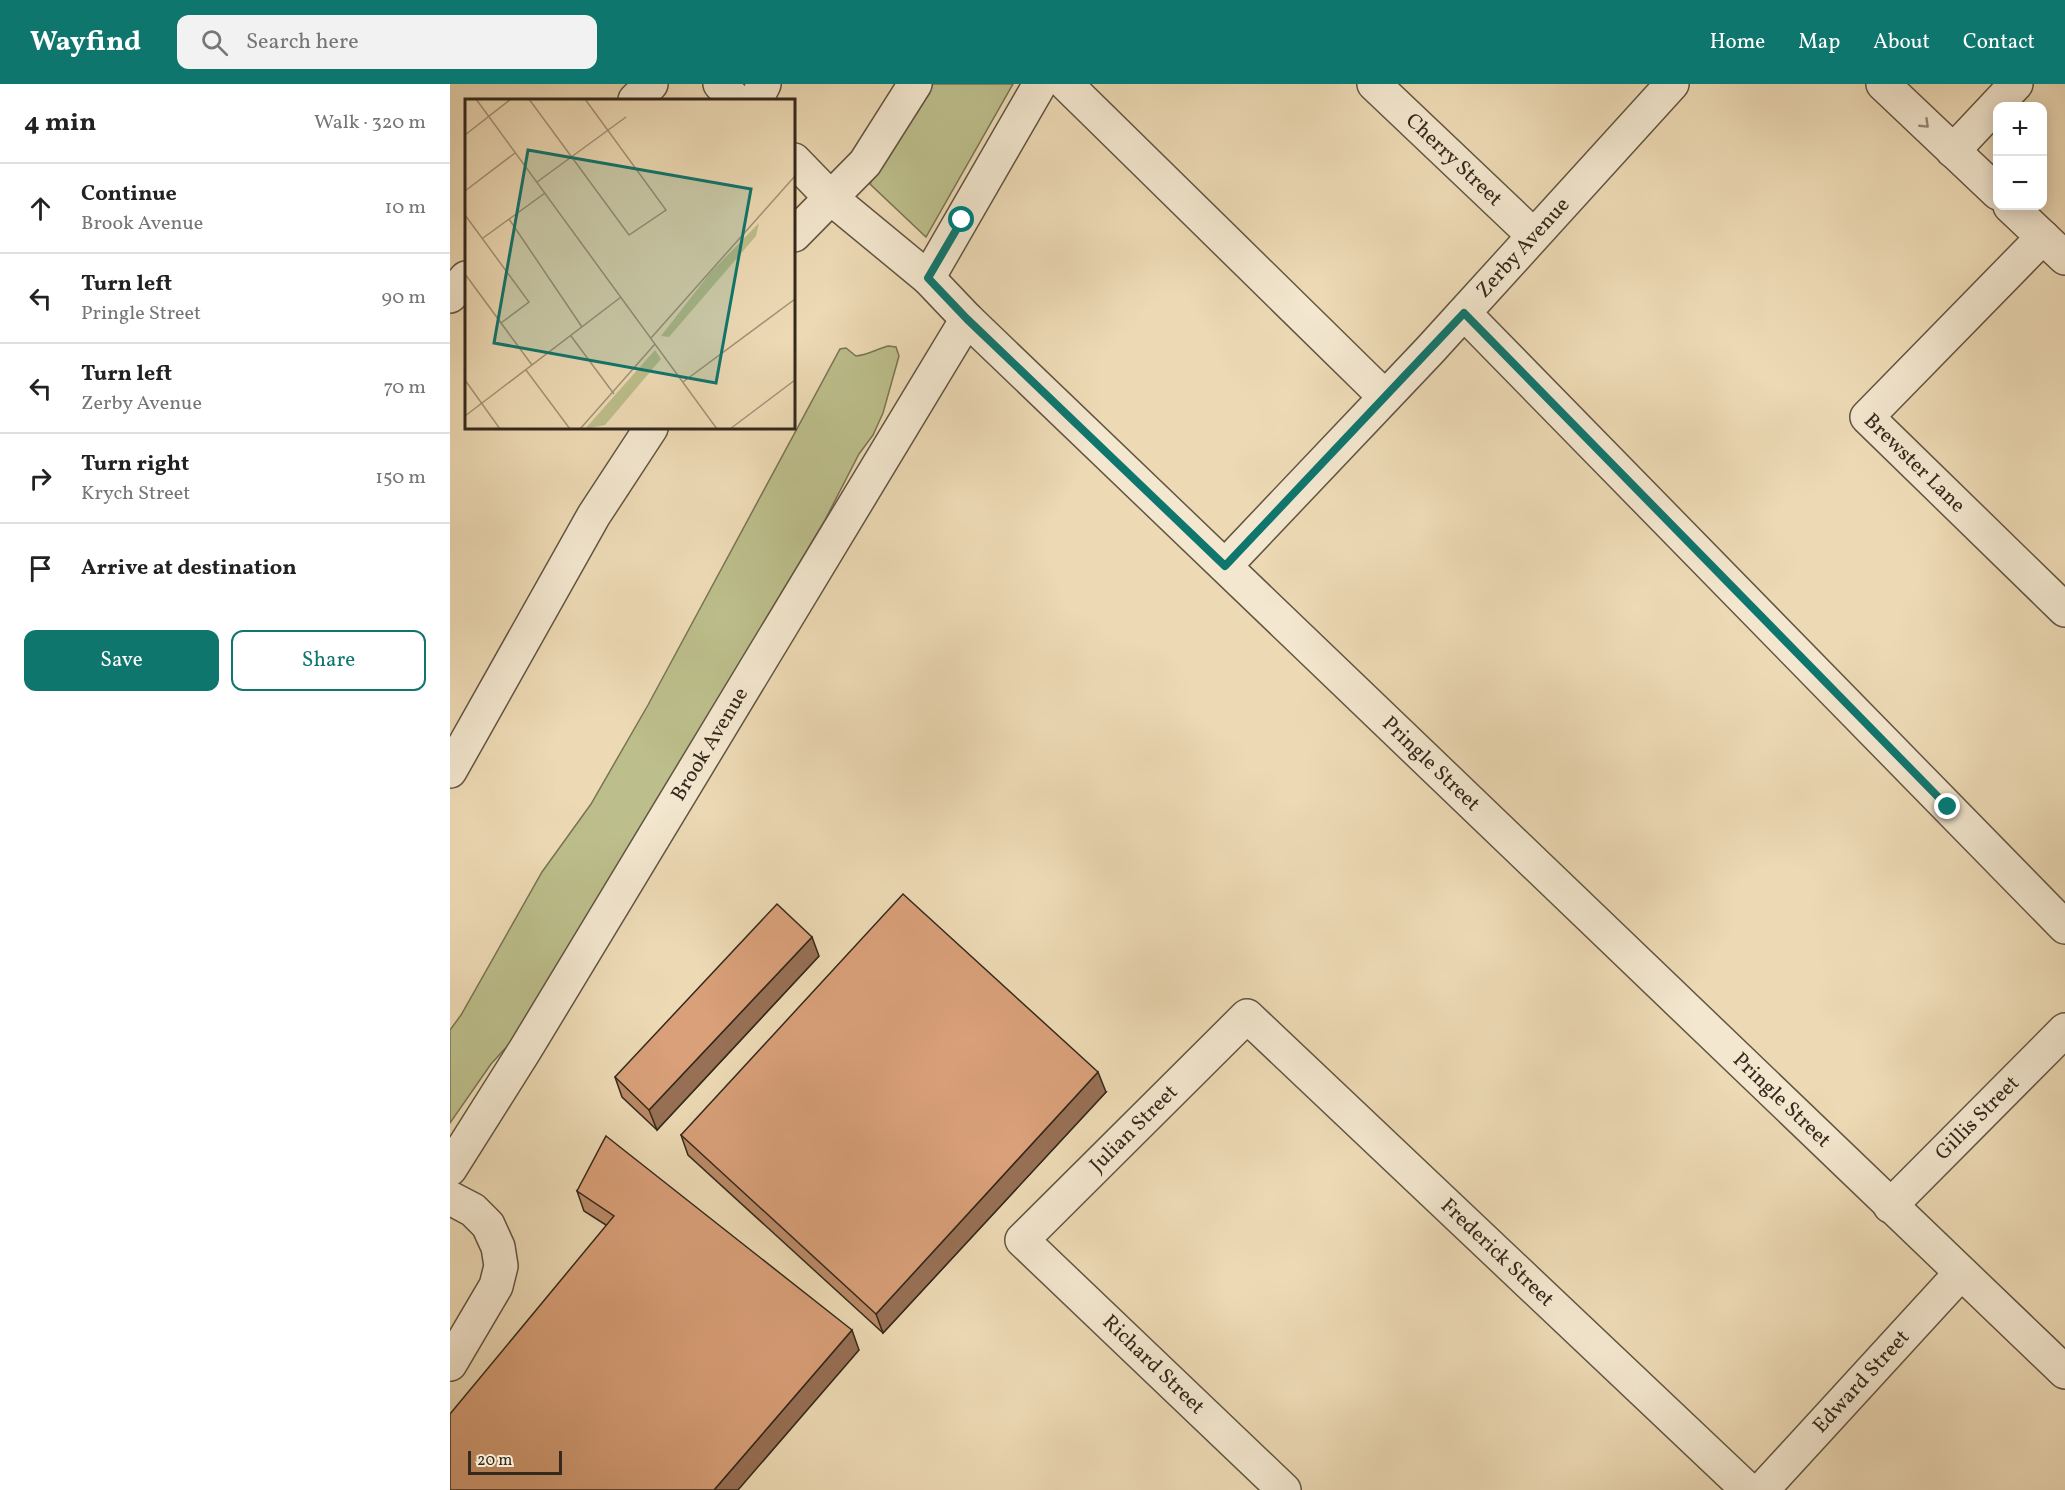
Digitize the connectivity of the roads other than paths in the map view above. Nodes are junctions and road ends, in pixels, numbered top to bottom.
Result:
1 (651, 84) edge
2 (720, 84) edge
3 (764, 84) edge
4 (915, 84) edge
5 (1040, 84) edge
6 (1065, 84) edge
7 (1374, 84) edge
8 (1672, 84) edge
9 (1883, 84) edge
10 (2016, 84) edge
11 (636, 99) edge
12 (734, 99) edge
13 (756, 99) edge
14 (1953, 150) junction
15 (795, 161) edge
16 (1993, 188) edge
17 (831, 198) junction
18 (2014, 210) edge
19 (795, 234) edge
20 (1533, 235) junction
21 (2054, 247) edge
22 (928, 278) junction
23 (465, 279) edge
24 (450, 296) edge
25 (1464, 313) junction
26 (967, 319) junction
27 (1385, 397) junction
28 (650, 429) edge
29 (1225, 566) junction
30 (2065, 610) edge
31 (450, 771) edge
32 (2065, 927) edge
33 (1247, 1016) joint
34 (2065, 1030) edge
35 (450, 1169) edge
36 (450, 1198) edge
37 (1890, 1206) junction
38 (1022, 1240) joint
39 (1961, 1273) junction
40 (450, 1364) edge
41 (2065, 1372) edge
42 (1284, 1490) edge
43 (1748, 1490) edge
44 (1762, 1490) edge

1 - 11 street
2 - 12 street
3 - 13 street
4 - 17 street
5 - 22 street
6 - 27 street
7 - 20 street, Cherry Street
8 - 20 street, Zerby Avenue
9 -> 14 street
10 - 14 street
14 - 16 street
15 - 17 street, Pringle Street
17 - 19 street
17 - 22 street, Pringle Street
18 - 21 street
20 - 25 street, Zerby Avenue
21 - 30 street, Brewster Lane
22 - 26 street, Pringle Street
23 - 24 street
25 - 27 street, Zerby Avenue
25 - 32 street
26 - 29 street, Pringle Street
26 - 35 street, Brook Avenue
27 - 29 street, Zerby Avenue
28 - 31 street
29 - 37 street, Pringle Street
33 - 38 street, Julian Street
33 - 43 street, Frederick Street
34 - 37 street, Gillis Street
36 - 40 street
37 - 39 street, Pringle Street
38 - 42 street, Richard Street
39 - 41 street, Pringle Street
39 - 44 street, Edward Street

